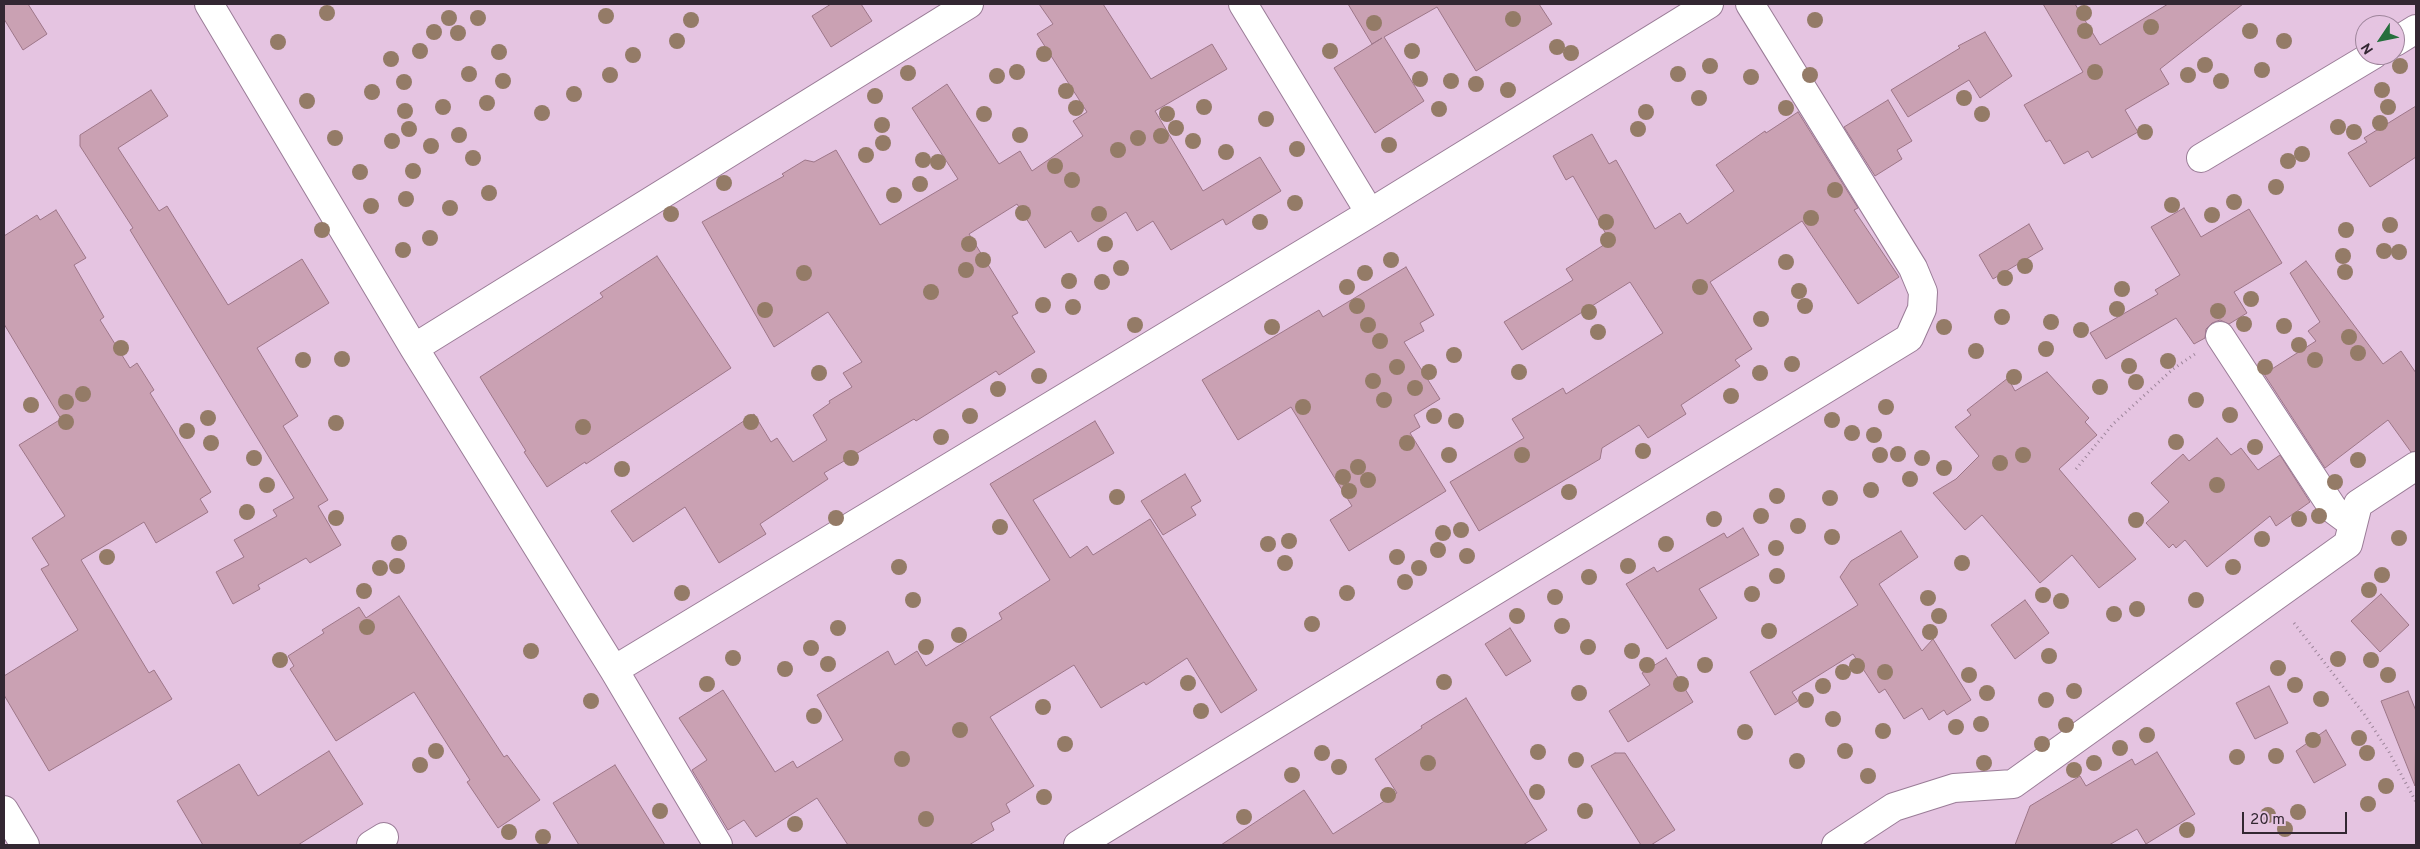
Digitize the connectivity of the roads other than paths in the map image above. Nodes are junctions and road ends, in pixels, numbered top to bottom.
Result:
1 (209, 4) edge
2 (969, 4) edge
3 (1243, 4) edge
4 (1709, 4) edge
5 (1750, 4) edge
6 (2416, 29) edge
7 (2405, 36) edge
8 (2356, 65) edge
9 (2201, 158) dead end
10 (1370, 213) junction
11 (2220, 336) road end
12 (414, 348) junction
13 (2416, 466) edge
14 (2353, 524) junction
15 (614, 670) junction
16 (4, 810) edge
17 (25, 845) edge
18 (718, 845) edge
19 (1078, 845) edge
20 (1836, 845) edge

1 - 12 street
2 - 12 street
3 - 10 street
4 - 10 street
5 - 19 street
6 - 7 street
8 - 9 street
10 - 15 street
11 - 14 street
12 - 15 street
13 - 14 street
14 - 20 street
15 - 18 street
16 - 17 street

